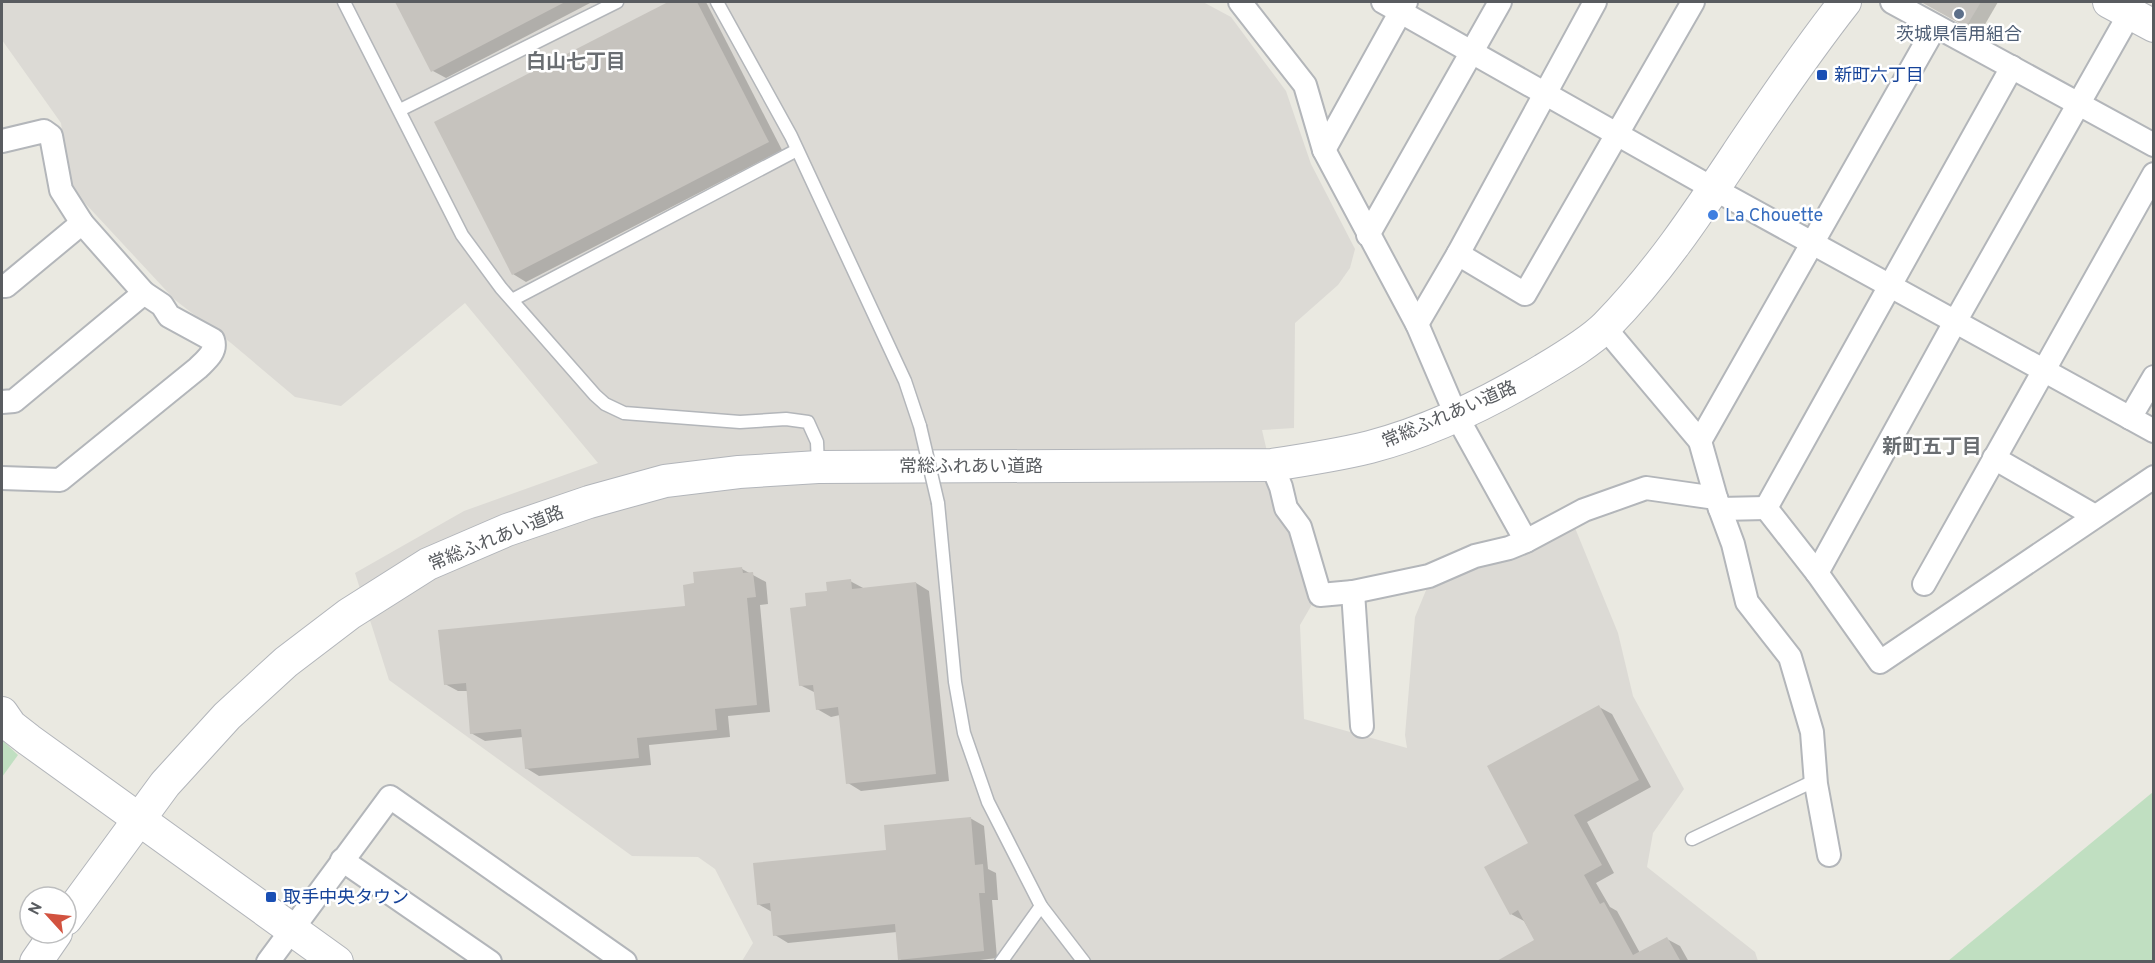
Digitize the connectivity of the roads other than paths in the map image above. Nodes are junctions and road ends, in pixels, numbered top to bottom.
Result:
1 (344, 2) edge
2 (617, 2) edge
3 (717, 2) edge
4 (1240, 2) edge
5 (1500, 2) edge
6 (1595, 2) edge
7 (1693, 2) edge
8 (1845, 2) edge
9 (1892, 2) edge
10 (1396, 5) edge
11 (2131, 14) edge
12 (1935, 27) junction
13 (1472, 52) junction
14 (2012, 67) junction
15 (1544, 93) junction
16 (2079, 104) junction
17 (400, 110) junction
18 (1616, 133) junction
19 (2, 141) edge
20 (2154, 145) edge
21 (797, 150) junction
22 (1324, 150) junction
23 (2154, 174) edge
24 (1714, 189) junction
25 (82, 223) junction
26 (1368, 236) junction
27 (1813, 243) junction
28 (1458, 254) junction
29 (2, 286) edge
30 (1891, 286) junction
31 (144, 293) junction
32 (512, 300) junction
33 (1955, 322) junction
34 (1417, 324) junction
35 (1605, 328) junction
36 (2043, 370) junction
37 (2154, 377) edge
38 (2, 402) edge
39 (1456, 415) junction
40 (2130, 418) junction
41 (2154, 431) edge
42 (1700, 441) junction
43 (1994, 458) junction
44 (1272, 465) junction
45 (818, 467) junction
46 (2154, 477) edge
47 (2, 478) edge
48 (1718, 504) junction
49 (1766, 508) junction
50 (2095, 516) junction
51 (1526, 541) junction
52 (1817, 573) junction
53 (1924, 584) dead end
54 (1353, 592) junction
55 (2, 713) edge
56 (1362, 726) dead end
57 (1816, 780) junction
58 (139, 818) junction
59 (1692, 839) dead end
60 (1829, 855) dead end
61 (342, 860) junction
62 (78, 902) edge
63 (1041, 906) junction
64 (291, 928) junction
65 (48, 945) edge
66 (36, 962) edge
67 (268, 962) edge
68 (337, 962) edge
69 (490, 962) edge
70 (625, 962) edge
71 (1001, 962) edge
72 (1084, 962) edge

1 - 17 lane
2 - 17 lane
3 - 21 lane
4 - 22 street
5 - 13 street
6 - 15 street
7 - 18 street
8 - 24 street, 常総ふれあい道路
9 - 12 street
10 - 13 street
10 - 22 street
11 - 16 street
12 - 14 street
12 - 27 street
13 - 15 street
13 - 26 street
14 - 16 street
14 - 30 street
15 - 18 street
15 - 28 street
16 - 20 street
16 - 33 street
17 - 32 lane
18 - 24 street
18 - 28 street
19 - 25 street
21 - 32 lane
21 - 63 lane, bridge
22 - 26 street
23 - 36 street
24 - 27 street
24 - 35 street, 常総ふれあい道路
25 - 29 street
25 - 31 street
26 - 34 street
27 - 30 street
27 - 42 street
28 - 34 street
30 - 33 street
30 - 49 street
31 - 38 street
31 - 47 street
32 - 45 lane
33 - 36 street
33 - 52 street
34 - 39 street
35 - 39 street, 常総ふれあい道路
35 - 42 street
36 - 40 street
36 - 43 street
37 - 40 street
39 - 44 street, 常総ふれあい道路
39 - 51 street
40 - 41 street
42 - 48 street
43 - 50 street
43 - 53 street
44 - 45 street, 常総ふれあい道路
44 - 54 street
45 - 58 street, 常総ふれあい道路
46 - 50 street
48 - 49 street
48 - 51 street
48 - 57 street
49 - 52 street
50 - 52 street
51 - 54 street
54 - 56 street
55 - 58 street
57 - 59 lane
57 - 60 street
58 - 62 street, 常総ふれあい道路
58 - 64 street
61 - 64 street
61 - 69 street
61 - 70 street
63 - 71 lane
63 - 72 lane
64 - 67 street
64 - 68 street
65 - 66 street

